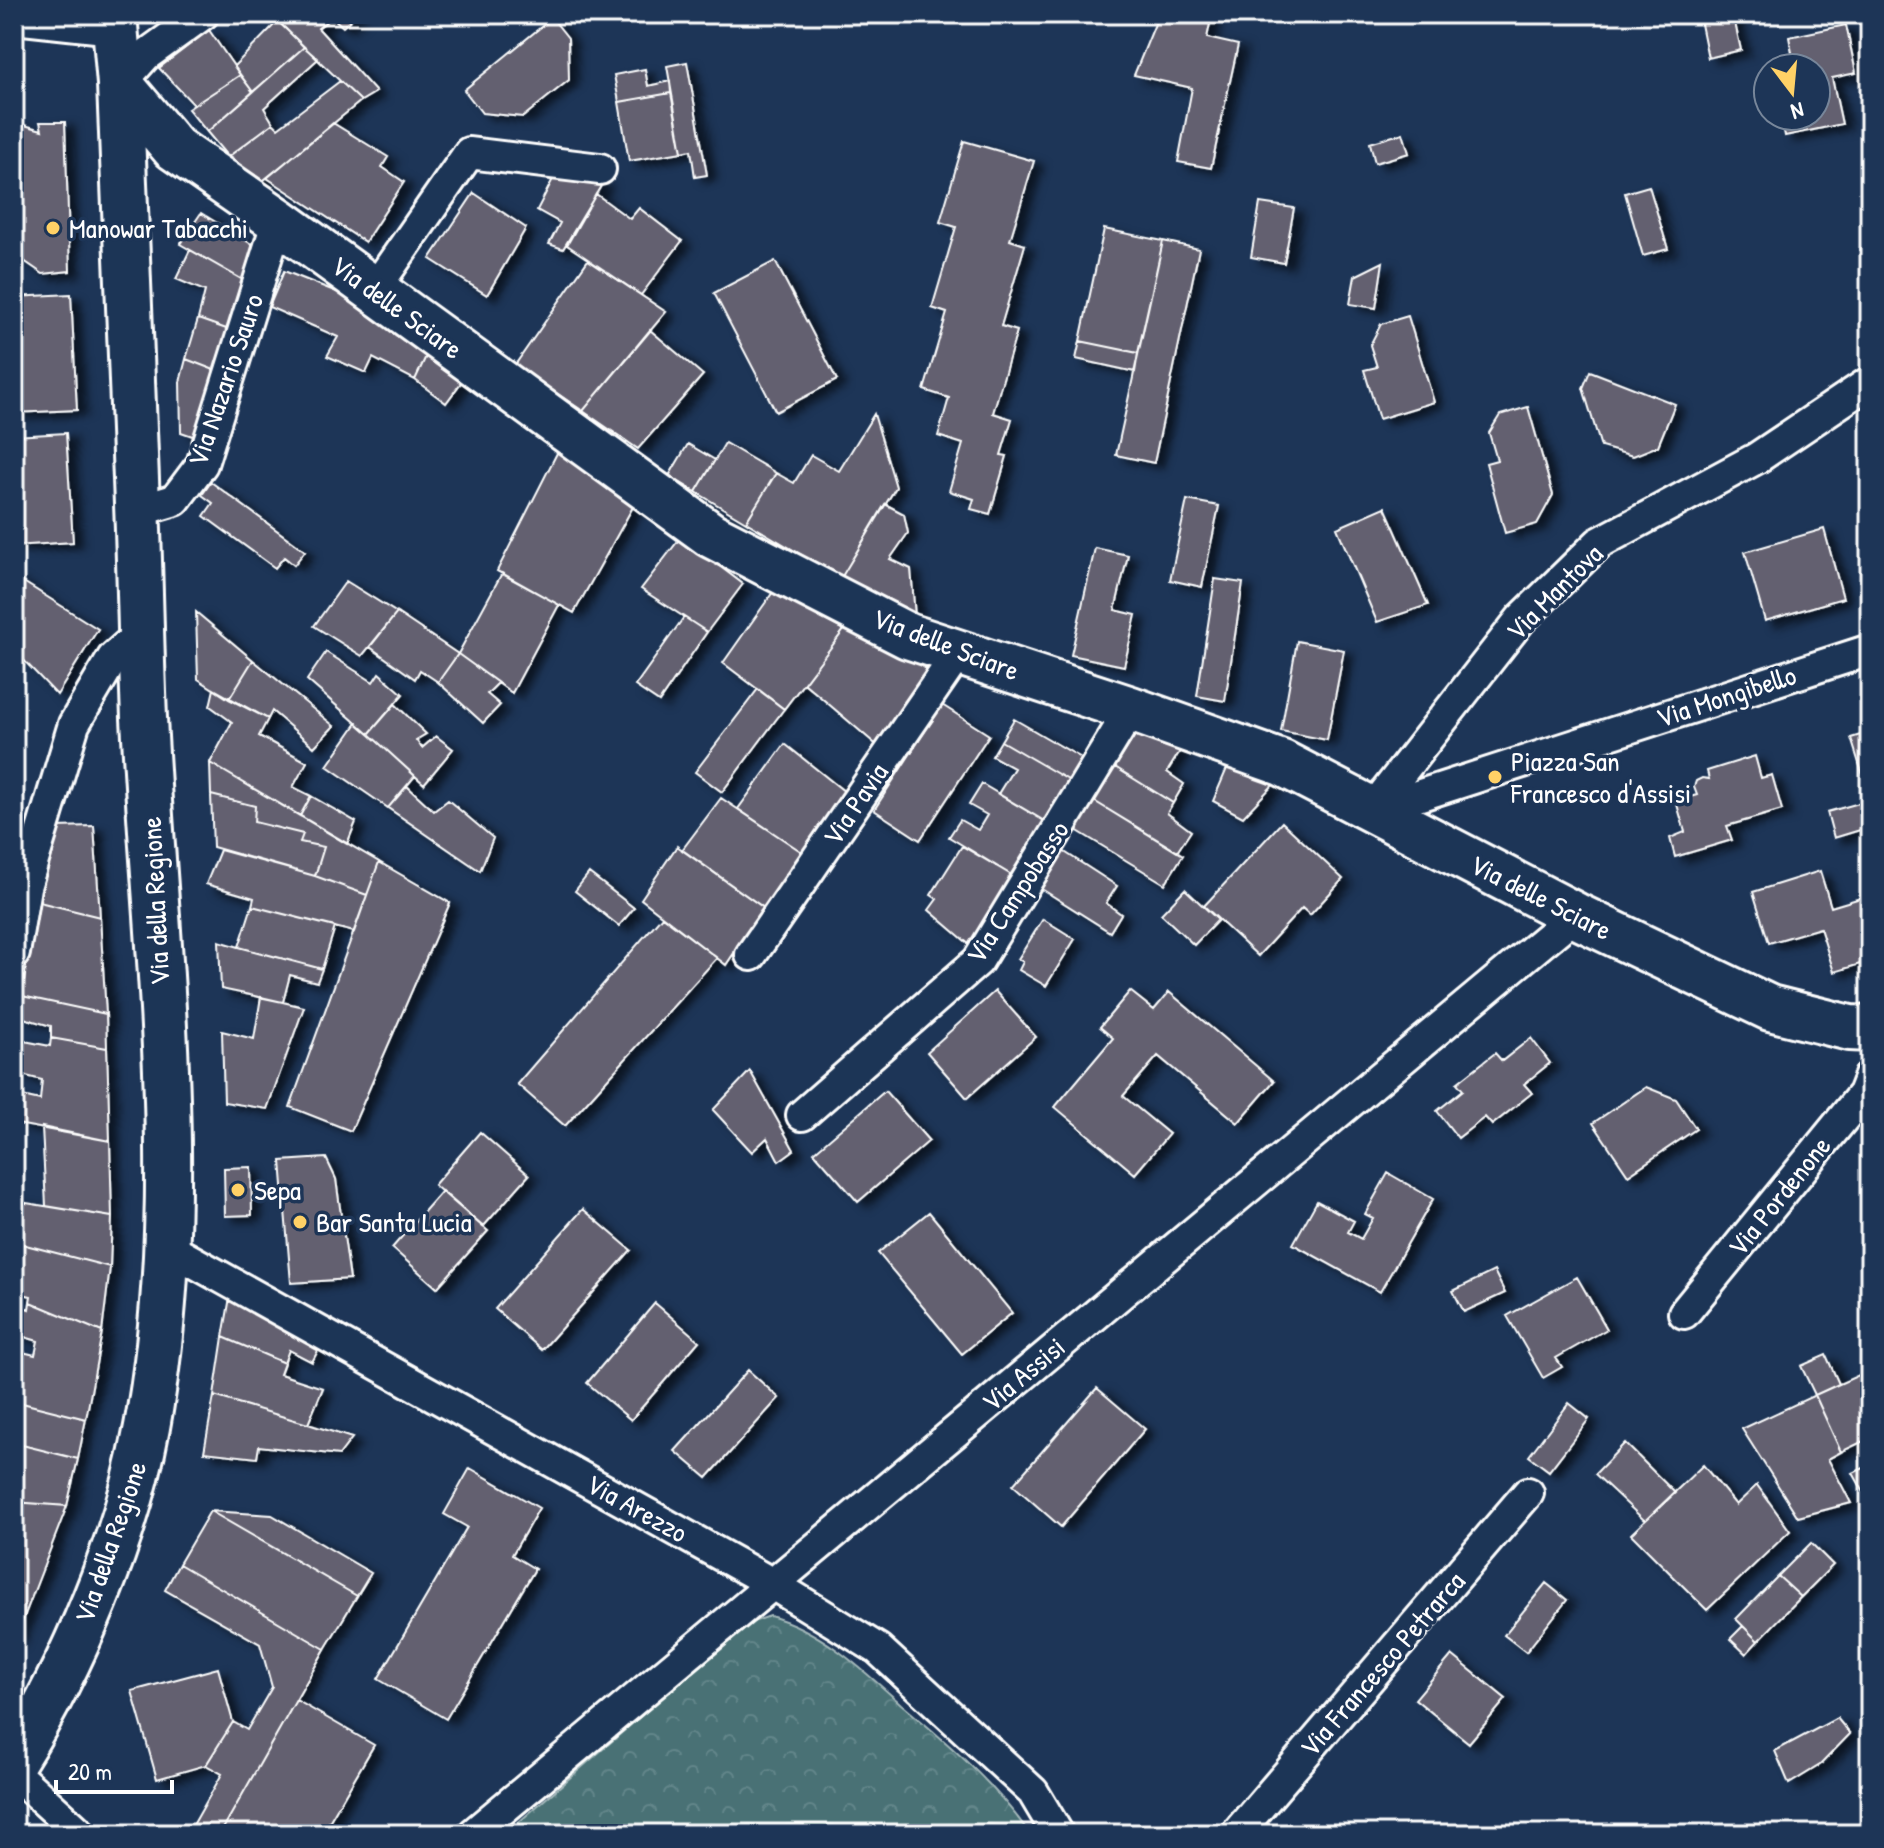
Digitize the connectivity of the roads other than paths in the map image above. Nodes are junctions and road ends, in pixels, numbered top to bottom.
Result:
1 (203, 14) edge
2 (14, 18) edge
3 (114, 22) edge
4 (120, 84) junction
5 (600, 169) dead end
6 (278, 220) junction
7 (374, 290) junction
8 (1870, 382) edge
9 (138, 511) junction
10 (141, 633) junction
11 (1870, 650) edge
12 (959, 652) junction
13 (1131, 709) junction
14 (1371, 811) junction
15 (1575, 915) junction
16 (14, 953) edge
17 (751, 955) dead end
18 (1870, 1029) edge
19 (1870, 1076) edge
20 (802, 1115) dead end
21 (167, 1247) junction
22 (1684, 1313) dead end
23 (1528, 1493) dead end
24 (771, 1583) junction
25 (14, 1760) edge
26 (14, 1773) edge
27 (81, 1834) edge
28 (473, 1834) edge
29 (1058, 1834) edge
30 (1236, 1834) edge

1 - 4 street
2 - 3 street
3 - 4 street, Via della Regione
4 - 6 street, Via delle Sciare
4 - 9 street, Via della Regione
5 - 7 street
6 - 7 street, Via delle Sciare
6 - 9 street, Via Nazario Sauro
7 - 12 street, Via delle Sciare
8 - 14 street, Via Mantova
9 - 10 street, Via della Regione
10 - 16 street
10 - 21 street, Via della Regione
11 - 14 street, Via Mongibello
12 - 13 street, Via delle Sciare
12 - 17 street, Via Pavia
13 - 14 street, Via delle Sciare
13 - 20 street, Via Campobasso
14 - 15 street, Via delle Sciare
15 - 18 street, Via delle Sciare
15 - 24 street, Via Assisi
19 - 22 street, Via Pordenone
21 - 24 street, Via Arezzo
21 - 25 street, Via della Regione
23 - 30 street, Via Francesco Petrarca
24 - 28 street, Via Assisi
24 - 29 street, Via Arezzo
26 - 27 street

